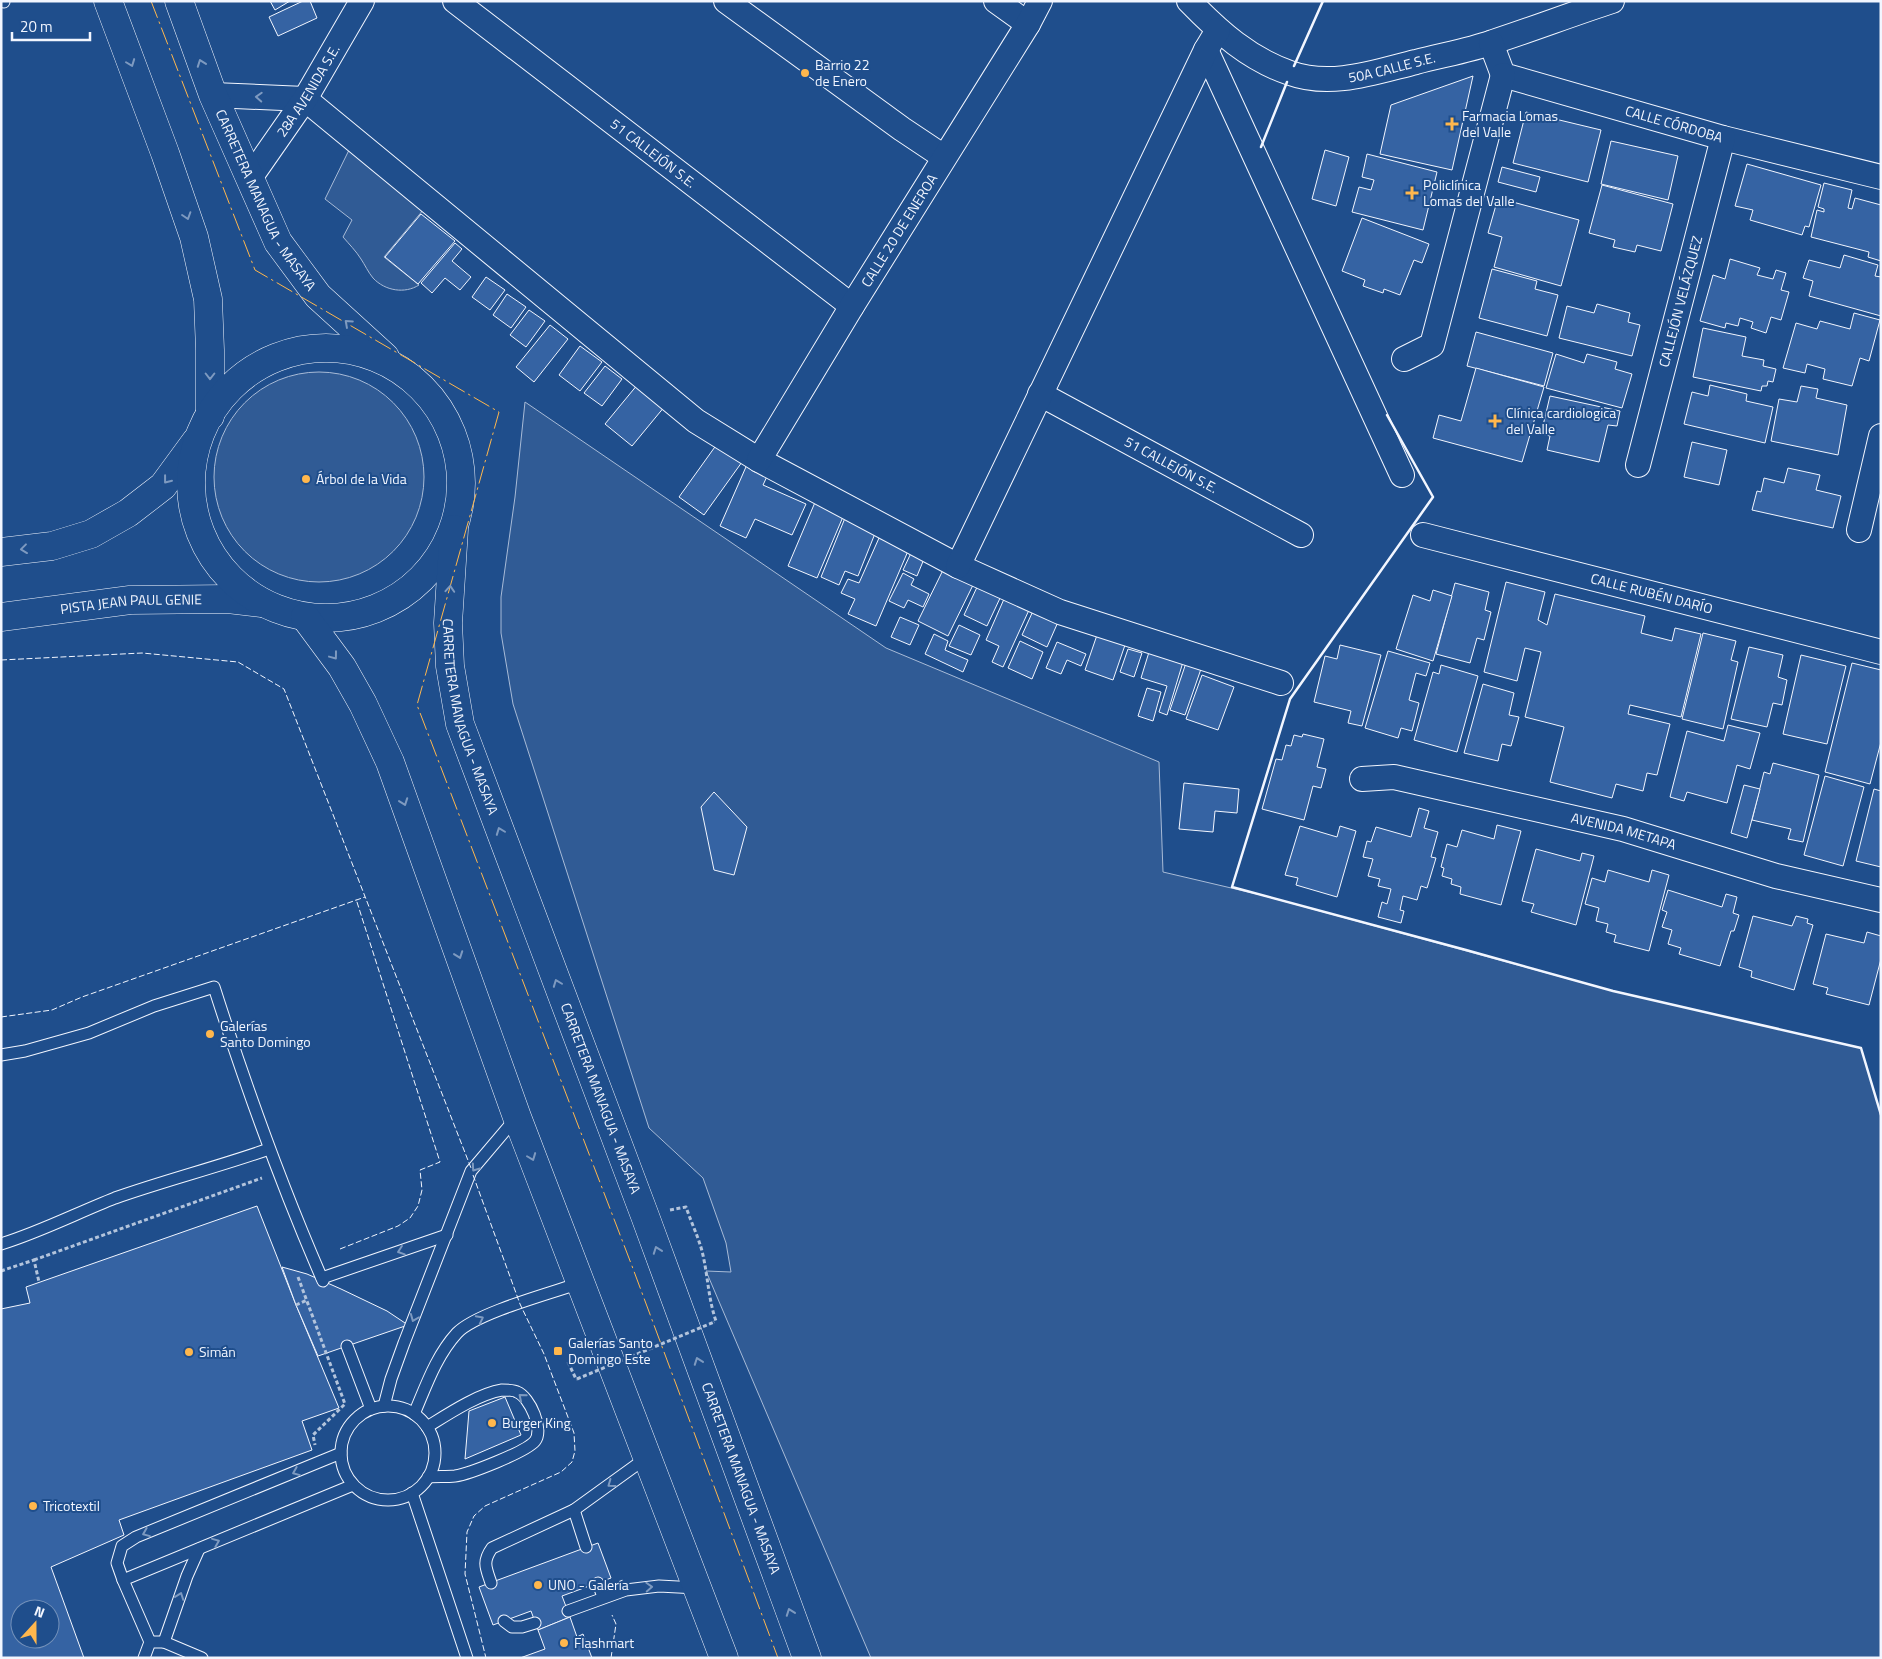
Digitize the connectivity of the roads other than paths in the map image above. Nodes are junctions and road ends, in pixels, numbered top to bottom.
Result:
1 (108, 1) edge
2 (179, 1) edge
3 (362, 1) edge
4 (455, 1) edge
5 (726, 1) edge
6 (996, 1) edge
7 (1040, 1) edge
8 (1189, 1) edge
9 (1612, 1) edge
10 (1561, 10) edge
11 (1028, 24) junction
12 (1212, 40) junction
13 (1491, 43) junction
14 (1503, 75) junction
15 (213, 95) junction
16 (305, 100) junction
17 (1722, 138) junction
18 (944, 157) junction
19 (250, 178) junction
20 (1881, 178) edge
21 (852, 306) junction
22 (1404, 359) dead end
23 (397, 368) junction
24 (1040, 394) junction
25 (210, 416) junction
26 (1881, 436) edge
27 (196, 441) junction
28 (759, 460) junction
29 (1638, 465) dead end
30 (1402, 475) dead end
31 (454, 529) junction
32 (1859, 530) dead end
33 (1302, 535) dead end
34 (1423, 535) dead end
35 (1, 552) edge
36 (958, 566) junction
37 (262, 603) junction
38 (305, 617) junction
39 (1, 618) edge
40 (1881, 652) edge
41 (1281, 683) dead end
42 (1362, 779) dead end
43 (1881, 900) edge
44 (1, 1055) edge
45 (517, 1117) junction
46 (269, 1149) junction
47 (447, 1235) junction
48 (1, 1244) edge
49 (580, 1282) junction
50 (347, 1346) dead end
51 (384, 1406) junction
52 (371, 1409) junction
53 (414, 1414) junction
54 (427, 1427) junction
55 (341, 1453) junction
56 (648, 1457) junction
57 (428, 1476) junction
58 (354, 1485) junction
59 (412, 1493) junction
60 (574, 1510) junction
61 (586, 1547) dead end
62 (199, 1549) junction
63 (122, 1580) junction
64 (491, 1583) dead end
65 (598, 1583) dead end
66 (697, 1588) junction
67 (603, 1597) junction
68 (568, 1611) dead end
69 (504, 1621) dead end
70 (536, 1623) dead end
71 (150, 1642) junction
72 (164, 1642) junction
73 (144, 1658) edge
74 (202, 1658) edge
75 (467, 1658) edge
76 (724, 1658) edge
77 (807, 1658) edge

1 -> 25 main road
15 -> 2 main road, CARRETERA MANAGUA - MASAYA
3 - 16 street, 28A AVENIDA S.E.
4 - 21 street, 51 CALLEJÓN S.E.
5 - 18 street
6 - 11 street
7 - 11 street, CALLE 20 DE ENEROA
8 - 12 street, 50A CALLE S.E.
9 - 10 street, 50A CALLE S.E.
10 - 13 street, 50A CALLE S.E.
11 - 18 street, CALLE 20 DE ENEROA
12 - 13 street, 50A CALLE S.E.
12 - 24 street
12 - 30 street
13 - 14 street
14 - 17 street, CALLE CÓRDOBA
14 - 22 street
16 -> 15 street
15 - 19 main road, CARRETERA MANAGUA - MASAYA
16 - 19 street, 28A AVENIDA S.E.
16 - 28 street
17 - 20 street, CALLE CÓRDOBA
17 - 29 street, CALLEJÓN VELÁZQUEZ
18 - 21 street, CALLE 20 DE ENEROA
23 -> 19 main road, CARRETERA MANAGUA - MASAYA
21 - 28 street, CALLE 20 DE ENEROA
23 - 25 main road
23 - 31 main road, CARRETERA MANAGUA - MASAYA
24 - 33 street, 51 CALLEJÓN S.E.
24 - 36 street
25 - 27 main road
26 - 32 street
27 -> 35 main road
27 - 37 main road
28 - 36 street
31 - 38 main road
77 -> 31 main road, CARRETERA MANAGUA - MASAYA
34 - 40 street, CALLE RUBÉN DARÍO
36 - 41 street
37 - 38 main road
37 - 39 main road, PISTA JEAN PAUL GENIE
38 -> 45 main road
42 - 43 street, AVENIDA METAPA
44 - 46 lane
45 -> 47 lane
45 -> 49 main road
47 -> 46 lane
46 - 48 lane
47 -> 51 lane
53 -> 49 lane
49 - 56 main road
50 - 52 lane
51 - 52 lane
51 - 53 lane
52 - 55 lane
53 - 54 lane
54 - 57 lane
57 -> 54 lane
55 - 58 lane
55 -> 63 lane
56 -> 60 lane
56 - 66 main road
57 - 59 lane
58 - 59 lane
62 -> 58 lane
59 - 75 lane
60 - 61 lane
60 - 64 lane
62 - 63 lane
72 -> 62 lane
63 - 71 lane
65 - 67 lane
67 -> 66 lane
66 - 76 main road
67 - 68 lane
69 - 70 lane
71 - 72 lane
71 - 73 lane
72 - 74 lane

